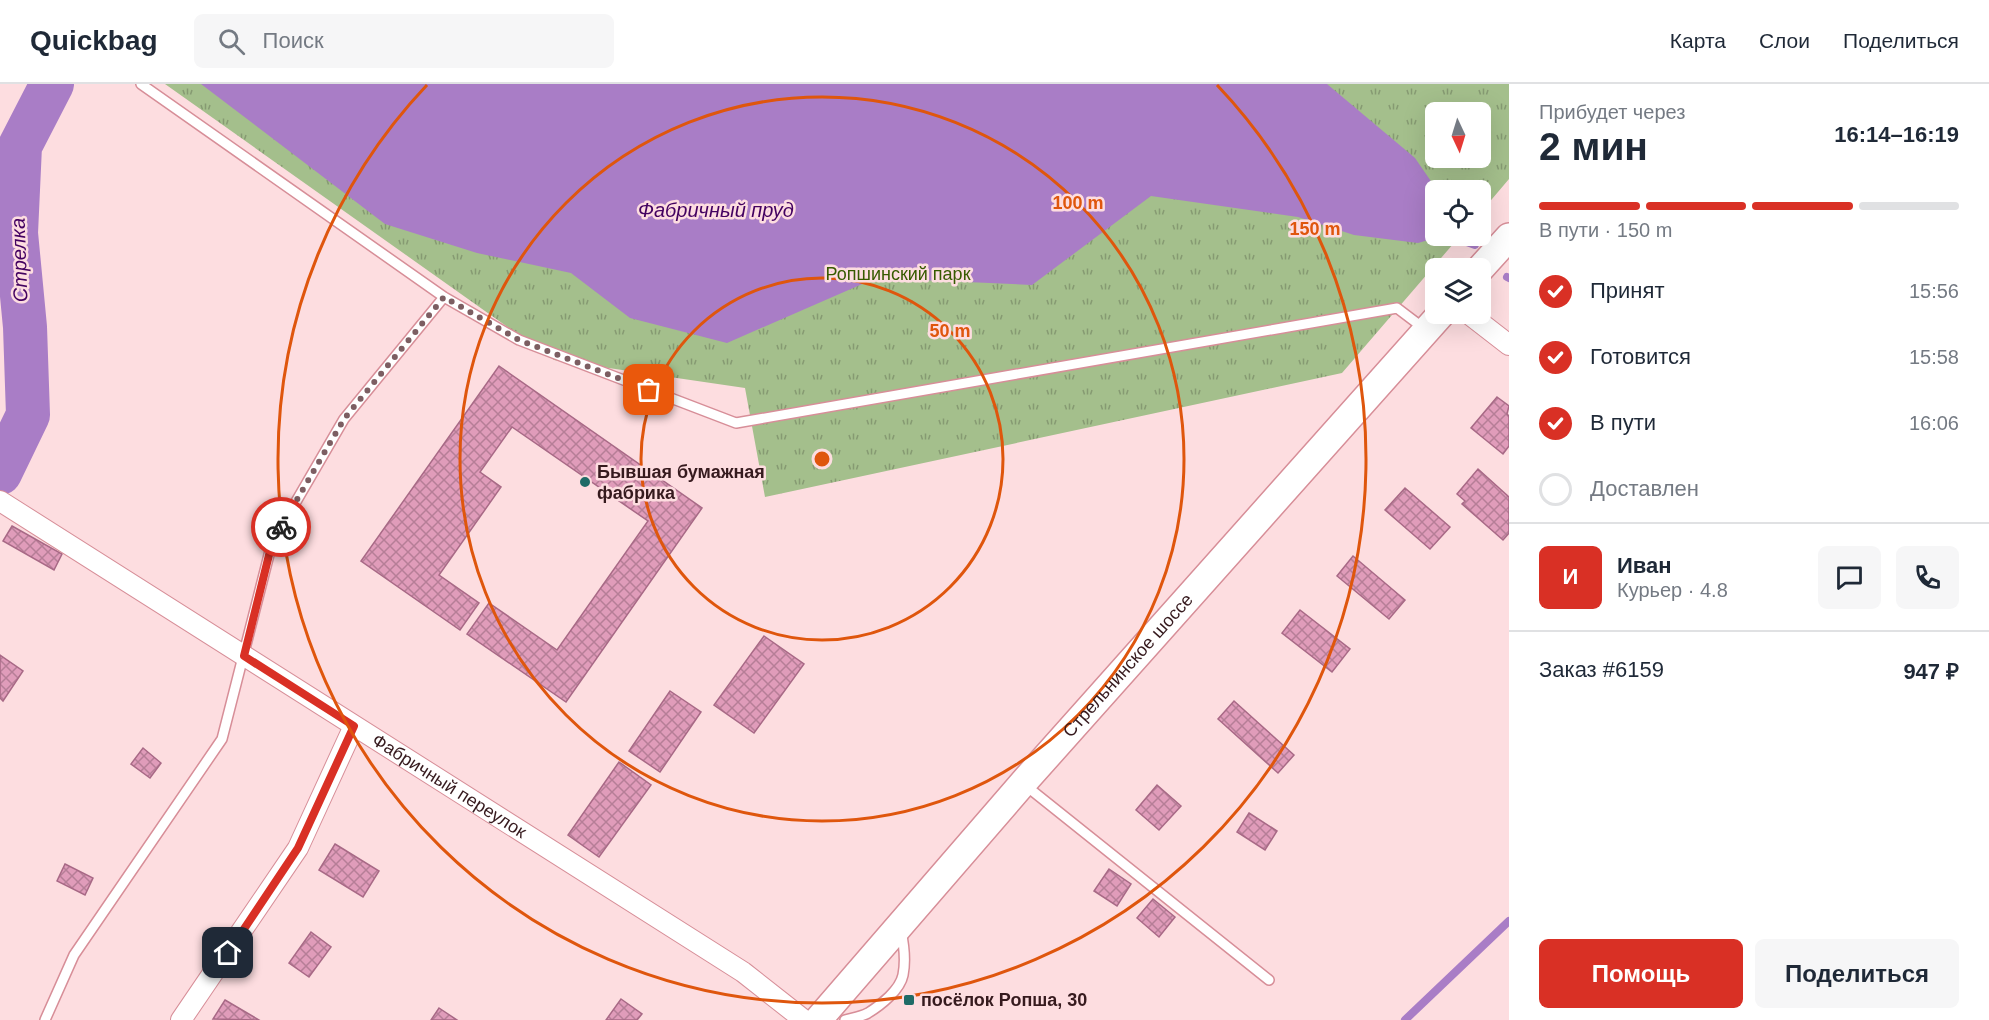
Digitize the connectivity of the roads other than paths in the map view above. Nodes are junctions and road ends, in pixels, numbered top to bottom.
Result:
1 (141, 84) edge
2 (1509, 237) edge
3 (1490, 258) edge
4 (444, 297) junction
5 (1425, 319) edge
6 (1432, 324) edge
7 (1482, 324) edge
8 (1509, 345) edge
9 (8, 506) edge
10 (244, 656) junction
11 (354, 726) junction
12 (1023, 783) junction
13 (900, 924) junction
14 (1269, 980) dead end
15 (45, 1020) edge
16 (181, 1020) edge
17 (804, 1020) edge
18 (818, 1020) edge
19 (845, 1020) edge

1 - 4 lane
2 - 3 main road
4 - 5 lane
4 - 10 lane
6 - 12 main road, Стрельнинское шоссе
7 - 8 street
9 - 10 street, Фабричный переулок
10 - 11 street, Фабричный переулок
10 - 15 lane
11 - 16 street
11 - 17 street, Фабричный переулок
12 - 13 main road, Стрельнинское шоссе
12 - 14 lane
13 - 18 main road, Стрельнинское шоссе
13 - 19 lane

